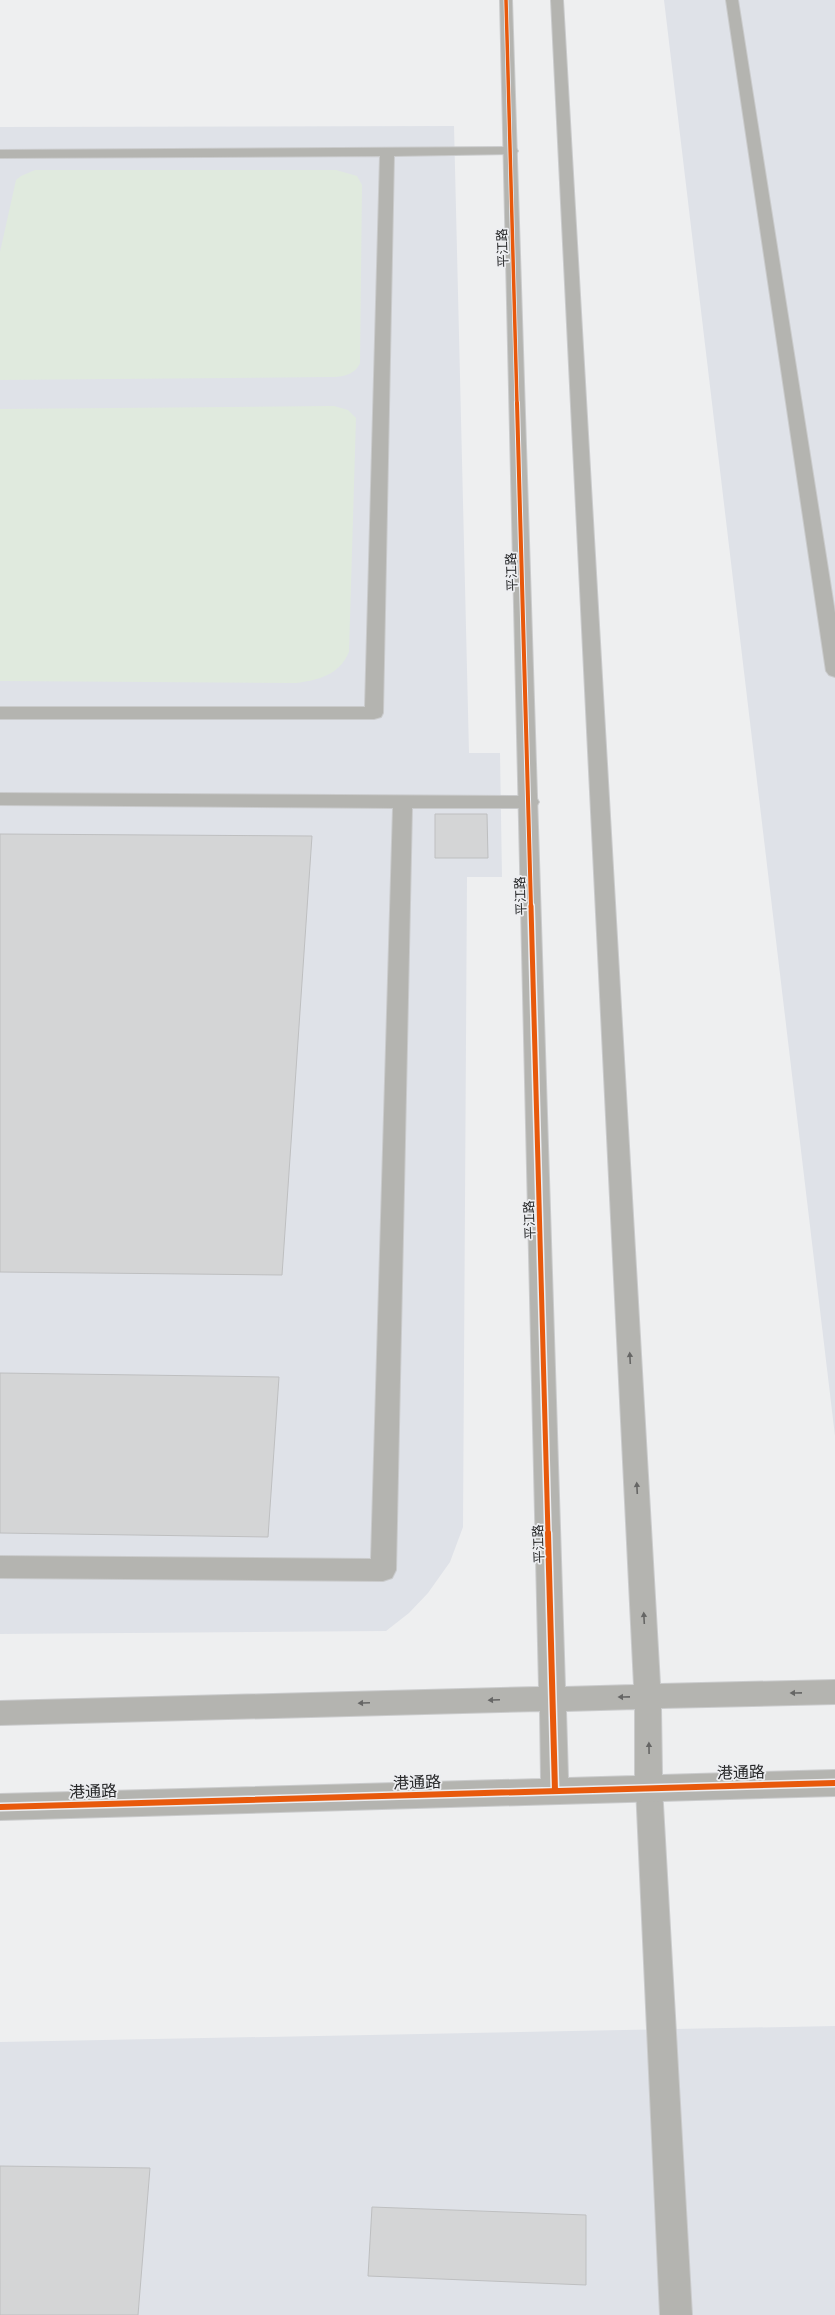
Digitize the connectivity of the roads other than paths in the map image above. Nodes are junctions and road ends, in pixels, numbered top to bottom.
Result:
1 (506, 0) edge
2 (558, 0) edge
3 (732, 0) edge
4 (511, 151) junction
5 (387, 152) junction
6 (2, 154) edge
7 (0, 169) edge
8 (835, 671) edge
9 (0, 713) edge
10 (0, 799) edge
11 (403, 801) junction
12 (529, 802) junction
13 (0, 1567) edge
14 (835, 1692) edge
15 (648, 1696) junction
16 (553, 1698) junction
17 (0, 1713) edge
18 (835, 1783) edge
19 (650, 1787) junction
20 (555, 1791) junction
21 (0, 1807) edge
22 (676, 2315) edge

1 - 4 street, 平江路
15 -> 2 street
3 - 8 street
4 - 5 street
4 - 12 street, 平江路
5 - 6 street
5 - 9 street
6 - 7 street
10 - 11 street
11 - 12 street
11 - 13 street
12 - 16 street, 平江路
14 -> 15 street
15 -> 16 street
19 -> 15 street
16 -> 17 street
16 - 20 street, 平江路
18 - 19 street, 港通路
19 - 20 street, 港通路
19 - 22 street
20 - 21 street, 港通路

